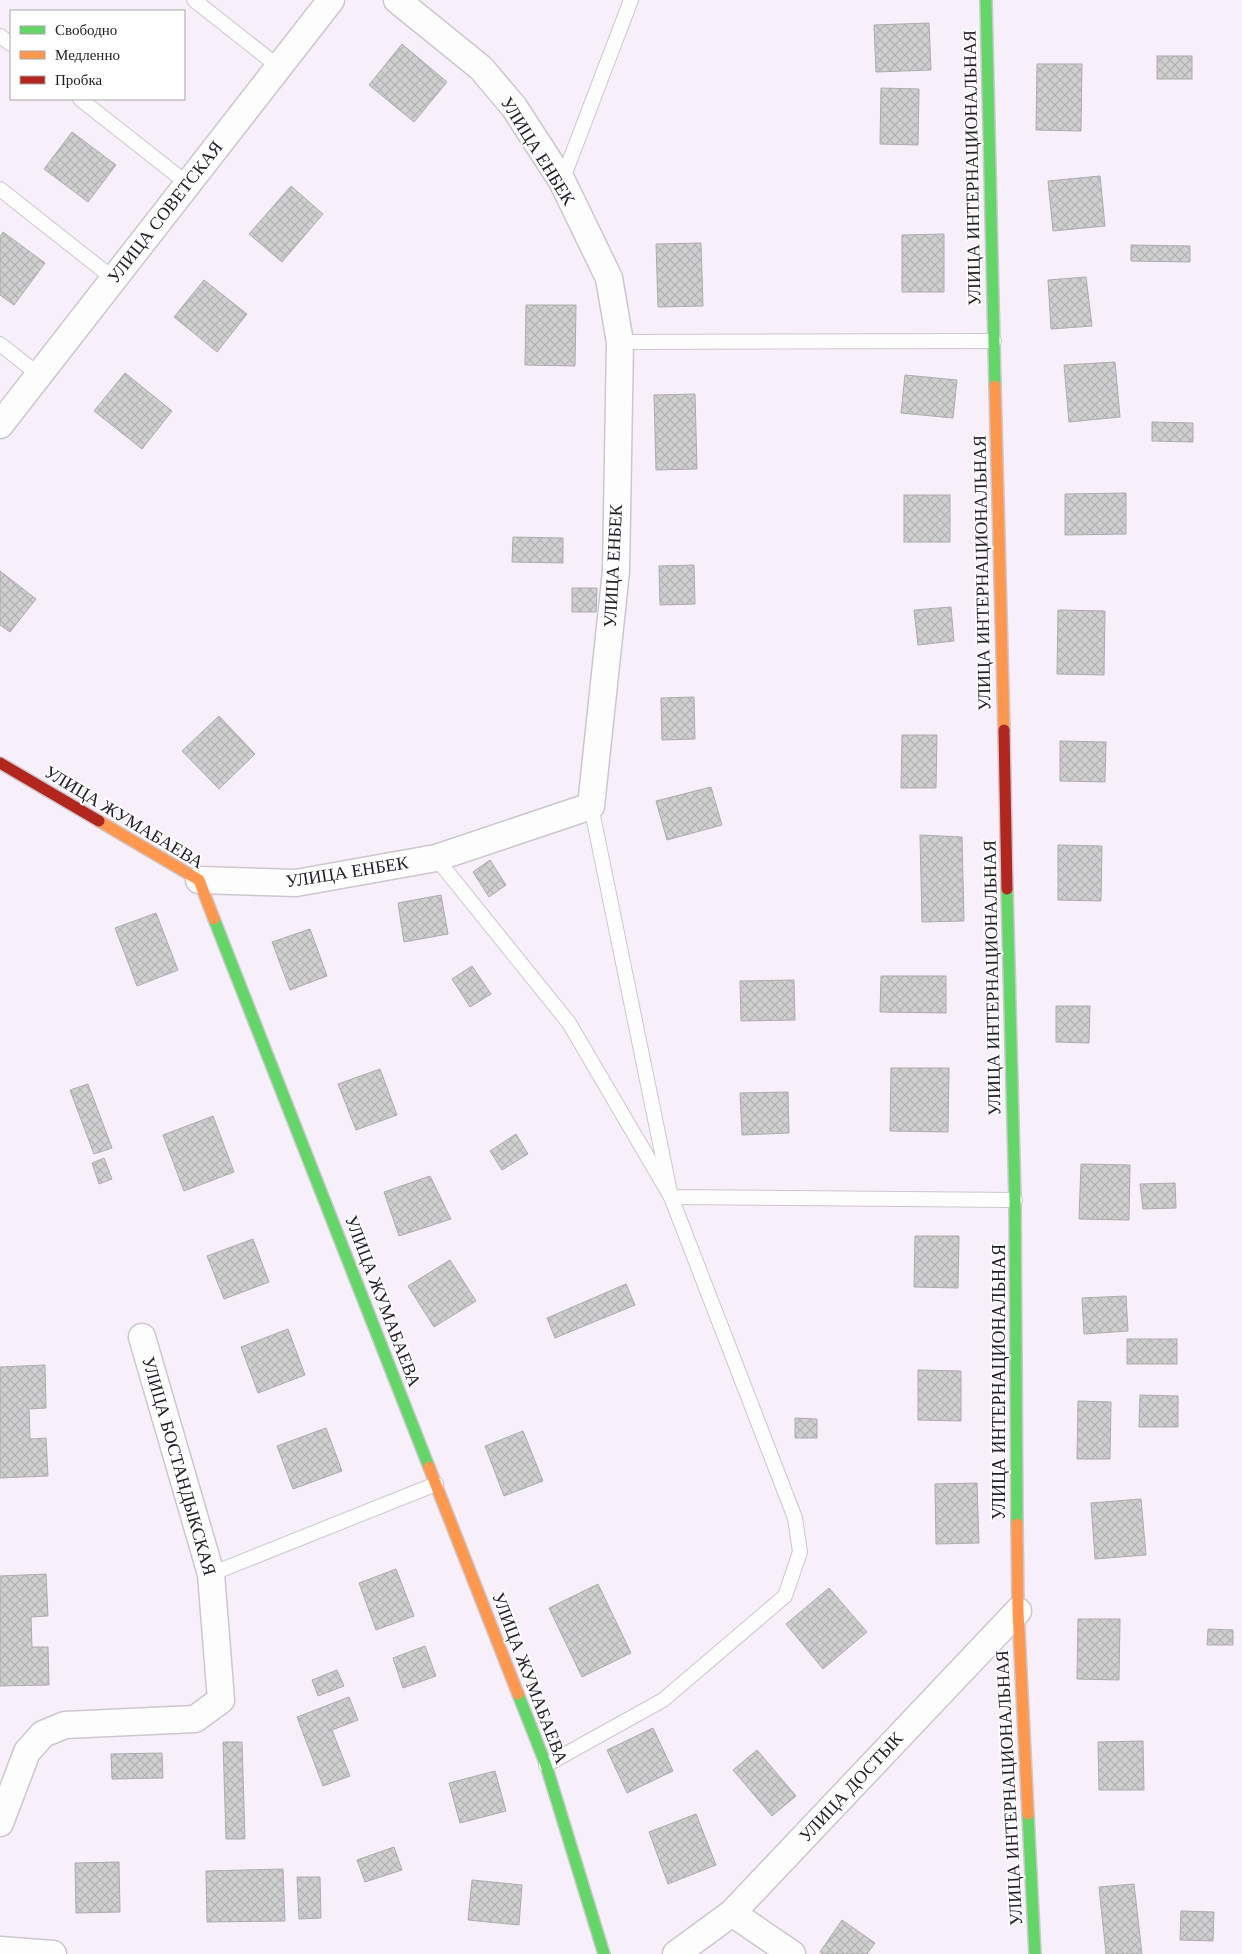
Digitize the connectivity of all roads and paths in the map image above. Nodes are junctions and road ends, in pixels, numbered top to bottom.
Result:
1 (194, 0) edge
2 (331, 0) edge
3 (397, 0) edge
4 (631, 0) edge
5 (986, 0) edge
6 (278, 67) junction
7 (81, 100) edge
8 (562, 181) junction
9 (188, 184) junction
10 (0, 189) edge
11 (114, 278) junction
12 (994, 341) junction
13 (620, 342) junction
14 (0, 344) edge
15 (39, 375) junction
16 (0, 424) edge
17 (0, 763) edge
18 (591, 806) junction
19 (436, 858) junction
20 (199, 880) junction
21 (671, 1197) junction
22 (1016, 1200) junction
23 (142, 1337) dead end
24 (436, 1484) junction
25 (211, 1574) junction
26 (1018, 1611) junction
27 (546, 1765) junction
28 (0, 1823) edge
29 (732, 1913) junction
30 (0, 1950) edge
31 (53, 1954) edge
32 (604, 1954) edge
33 (676, 1954) edge
34 (792, 1954) edge
35 (1035, 1954) edge

1 - 6 lane
2 - 6 street, УЛИЦА СОВЕТСКАЯ
3 - 8 street, УЛИЦА ЕНБЕК
4 - 8 lane
5 - 12 street, УЛИЦА ИНТЕРНАЦИОНАЛЬНАЯ
6 - 9 street, УЛИЦА СОВЕТСКАЯ
7 - 9 lane
8 - 13 street, УЛИЦА ЕНБЕК
9 - 11 street, УЛИЦА СОВЕТСКАЯ
10 - 11 lane
11 - 15 street, УЛИЦА СОВЕТСКАЯ
12 - 13 lane
12 - 22 street, УЛИЦА ИНТЕРНАЦИОНАЛЬНАЯ
13 - 18 street, УЛИЦА ЕНБЕК
14 - 15 lane
15 - 16 street, УЛИЦА СОВЕТСКАЯ
17 - 20 street, УЛИЦА ЖУМАБАЕВА
18 - 19 street, УЛИЦА ЕНБЕК
18 - 21 lane
19 - 20 street, УЛИЦА ЕНБЕК
19 - 21 lane
20 - 24 street, УЛИЦА ЖУМАБАЕВА
21 - 22 lane
21 - 27 lane
22 - 26 street, УЛИЦА ИНТЕРНАЦИОНАЛЬНАЯ
23 - 25 street, УЛИЦА БОСТАНДЫКСКАЯ
24 - 25 lane
24 - 27 street, УЛИЦА ЖУМАБАЕВА
25 - 28 street, УЛИЦА БОСТАНДЫКСКАЯ
26 - 29 street, УЛИЦА ДОСТЫК
26 - 35 street, УЛИЦА ИНТЕРНАЦИОНАЛЬНАЯ
27 - 32 street, УЛИЦА ЖУМАБАЕВА
29 - 33 street, УЛИЦА ДОСТЫК
29 - 34 street
30 - 31 street

